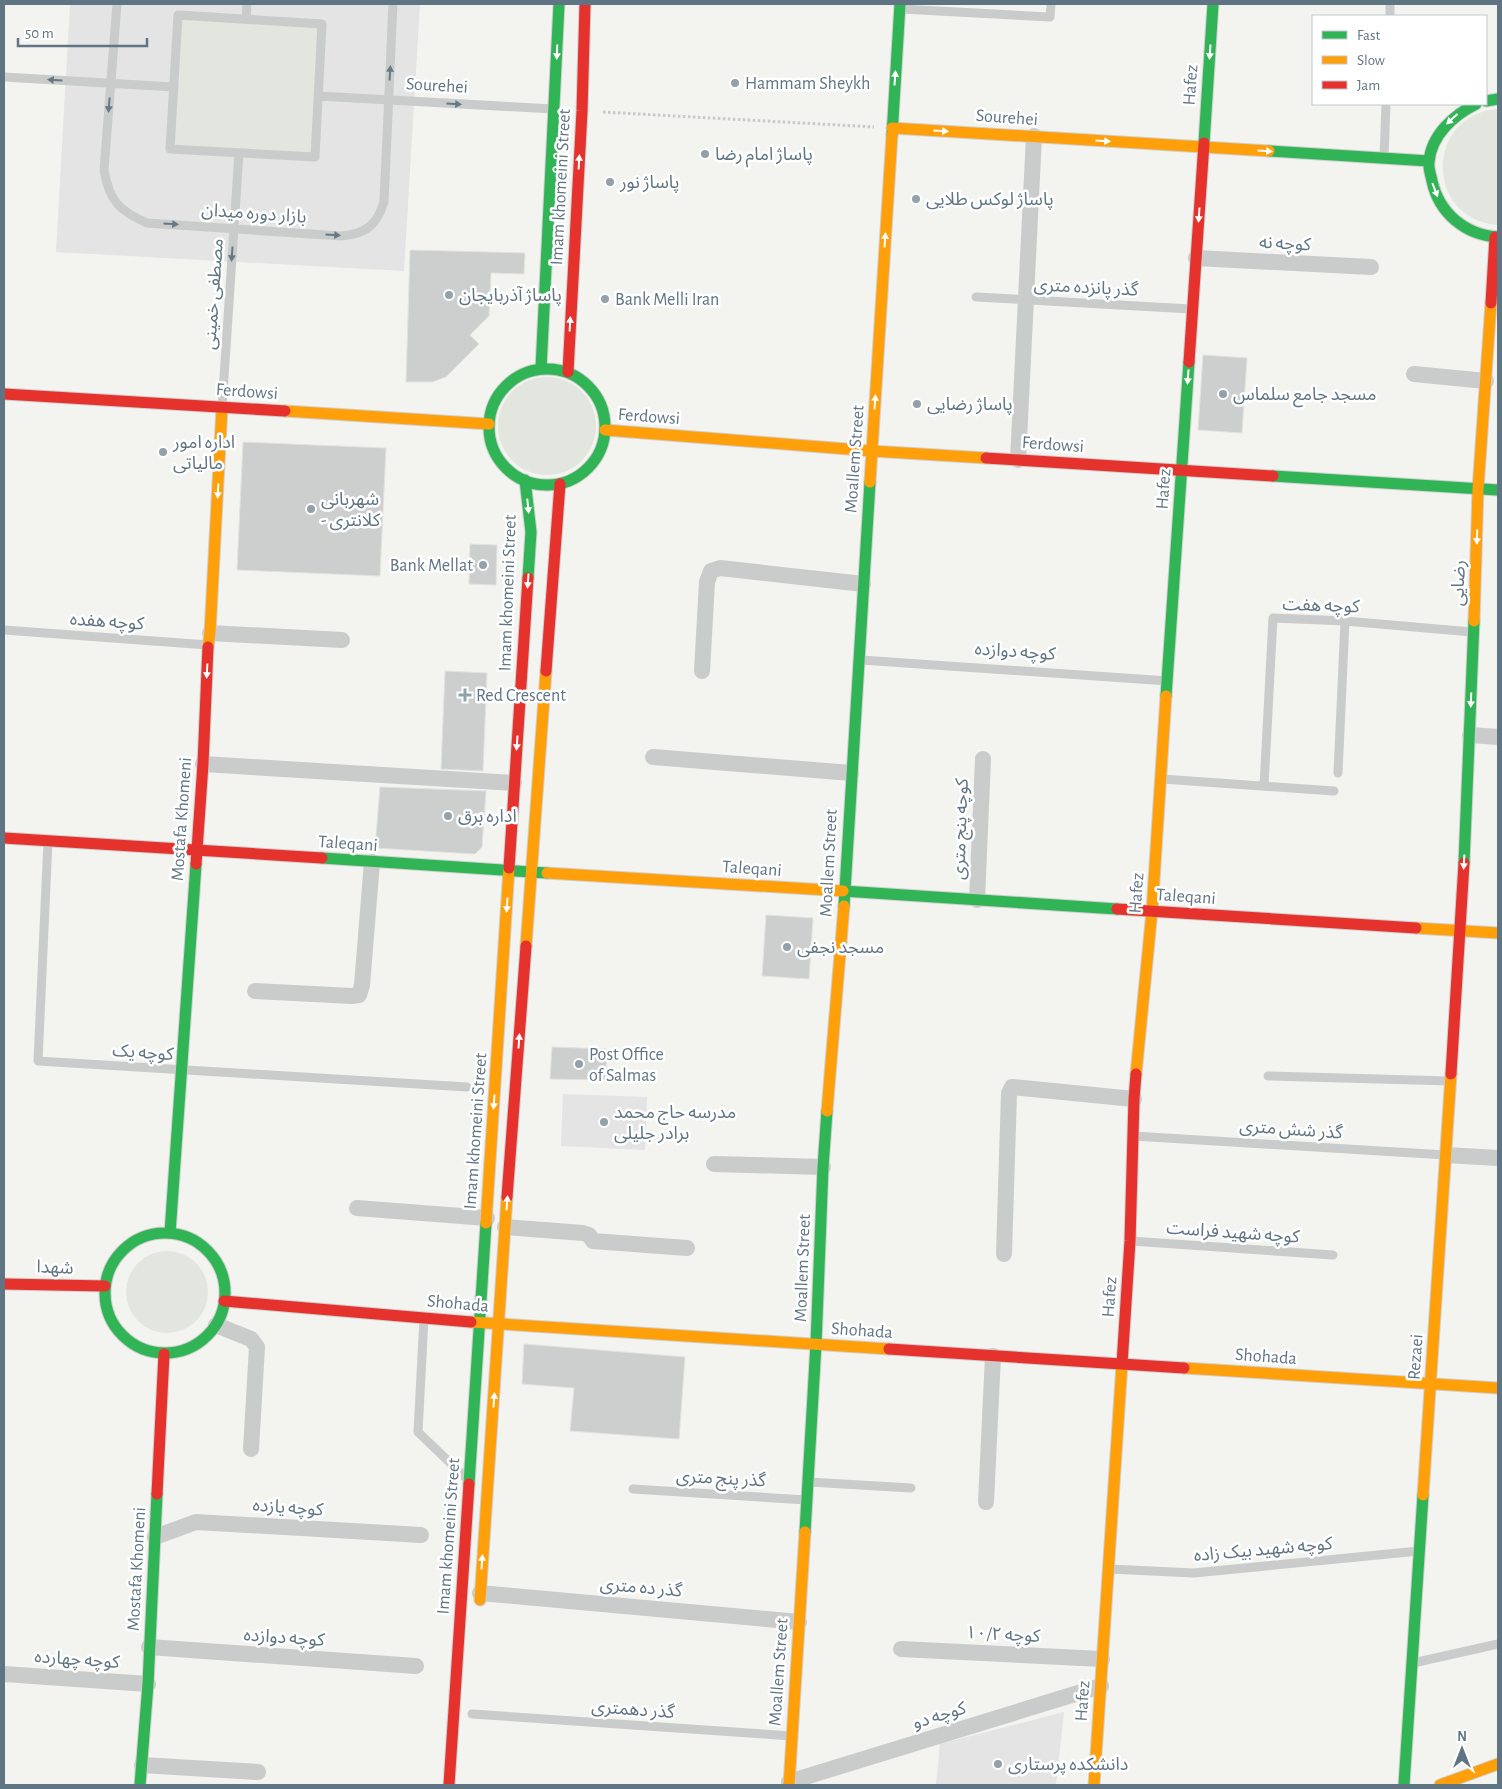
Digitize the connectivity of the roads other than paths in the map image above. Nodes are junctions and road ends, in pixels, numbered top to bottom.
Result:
1 (118, 4) edge
2 (247, 4) edge
3 (393, 4) edge
4 (559, 4) edge
5 (585, 4) edge
6 (1051, 4) edge
7 (1213, 4) edge
8 (900, 6) edge
9 (246, 19) junction
10 (4, 76) edge
11 (111, 83) junction
12 (174, 87) junction
13 (318, 96) junction
14 (389, 101) junction
15 (1386, 105) edge
16 (1474, 105) edge
17 (555, 109) junction
18 (892, 128) junction
19 (1034, 136) junction
20 (1204, 147) junction
21 (239, 153) junction
22 (1384, 158) junction
23 (1429, 161) junction
24 (234, 228) junction
25 (1497, 237) edge
26 (1196, 258) junction
27 (1371, 267) dead end
28 (976, 297) dead end
29 (1025, 300) junction
30 (1193, 309) junction
31 (542, 369) junction
32 (568, 372) junction
33 (1414, 374) dead end
34 (1486, 381) junction
35 (4, 394) edge
36 (222, 407) junction
37 (489, 424) junction
38 (605, 430) junction
39 (872, 451) junction
40 (1018, 460) junction
41 (1182, 470) junction
42 (525, 480) junction
43 (560, 484) junction
44 (1478, 489) junction
45 (1498, 490) edge
46 (863, 584) junction
47 (1345, 621) junction
48 (4, 630) edge
49 (1474, 632) junction
50 (209, 639) junction
51 (342, 640) dead end
52 (859, 660) junction
53 (702, 671) dead end
54 (1168, 681) junction
55 (1470, 735) junction
56 (1498, 737) edge
57 (653, 757) dead end
58 (983, 760) dead end
59 (203, 764) junction
60 (851, 773) junction
61 (1338, 773) dead end
62 (1161, 779) junction
63 (514, 783) junction
64 (1264, 786) junction
65 (1334, 791) dead end
66 (4, 838) edge
67 (48, 841) junction
68 (196, 850) junction
69 (372, 862) junction
70 (509, 870) junction
71 (532, 872) junction
72 (845, 892) junction
73 (977, 900) junction
74 (1152, 911) junction
75 (1461, 931) junction
76 (1498, 933) edge
77 (255, 991) dead end
78 (182, 1070) junction
79 (1268, 1076) dead end
80 (1451, 1081) junction
81 (467, 1088) dead end
82 (1134, 1099) junction
83 (1134, 1136) junction
84 (1446, 1155) junction
85 (1498, 1158) edge
86 (714, 1164) dead end
87 (823, 1167) junction
88 (357, 1208) dead end
89 (486, 1218) junction
90 (505, 1227) junction
91 (170, 1233) junction
92 (1130, 1241) junction
93 (687, 1248) dead end
94 (1004, 1254) dead end
95 (1333, 1255) dead end
96 (4, 1284) edge
97 (105, 1286) junction
98 (224, 1301) junction
99 (424, 1318) junction
100 (480, 1323) junction
101 (499, 1324) junction
102 (216, 1326) junction
103 (816, 1344) junction
104 (164, 1354) junction
105 (993, 1356) junction
106 (1122, 1364) junction
107 (1431, 1384) junction
108 (1498, 1388) edge
109 (251, 1449) dead end
110 (469, 1481) junction
111 (808, 1482) junction
112 (911, 1488) dead end
113 (633, 1489) dead end
114 (807, 1500) junction
115 (986, 1502) dead end
116 (421, 1536) dead end
117 (155, 1538) junction
118 (1419, 1551) junction
119 (1108, 1569) junction
120 (480, 1593) junction
121 (479, 1612) dead end
122 (799, 1622) junction
123 (1498, 1644) edge
124 (149, 1647) junction
125 (901, 1649) dead end
126 (1102, 1659) junction
127 (1412, 1663) junction
128 (416, 1666) dead end
129 (4, 1674) edge
130 (148, 1684) junction
131 (1100, 1686) junction
132 (472, 1714) dead end
133 (792, 1736) junction
134 (1498, 1764) edge
135 (142, 1765) junction
136 (258, 1772) dead end
137 (789, 1784) edge
138 (140, 1785) edge
139 (450, 1785) edge
140 (1094, 1785) edge
141 (1404, 1785) edge
142 (1440, 1785) edge

1 - 11 lane, بازار دوره میدان
2 - 9 lane
14 -> 3 lane, بازار دوره میدان
4 -> 17 street, Imam khomeini Street
32 -> 5 street, Imam khomeini Street
6 - 8 lane
7 -> 20 street, Hafez
18 -> 8 street, Moallem Street
9 - 12 lane
9 - 13 lane
11 -> 10 lane
11 - 12 lane
11 -> 24 lane, بازار دوره میدان
12 - 21 lane
13 - 14 lane, Sourehei
13 - 21 lane
14 -> 17 lane, Sourehei
24 -> 14 lane, بازار دوره میدان
15 - 22 lane
16 -> 23 street
17 - 31 street, Imam khomeini Street
18 -> 19 street, Sourehei
39 -> 18 street, Moallem Street
19 -> 20 street, Sourehei
19 - 29 street
20 -> 22 street, Sourehei
20 -> 26 street, Hafez
21 - 24 lane, مصطفی خمینی
22 - 23 street, Sourehei
23 -> 25 street
24 -> 36 lane, مصطفی خمینی
25 - 34 street, رضایی
26 - 27 street, کوچه نه
26 - 30 street, Hafez
28 - 29 lane, گذر پانزده متری
29 - 30 lane, گذر پانزده متری
29 - 40 street
30 -> 41 street, Hafez
31 - 32 street
31 - 37 street
32 - 38 street
33 - 34 street
34 - 44 street, رضایی
35 - 36 street, Ferdowsi
36 - 37 street, Ferdowsi
36 -> 50 street, Mostafa Khomeni
37 - 42 street
38 - 39 street, Ferdowsi
38 - 43 street
39 - 40 street, Ferdowsi
39 - 46 street, Moallem Street
40 - 41 street, Ferdowsi
41 - 44 street, Ferdowsi
41 - 54 street, Hafez
42 - 43 street
42 -> 63 street, Imam khomeini Street
43 - 71 street, Imam khomeini Street
44 - 45 street, Ferdowsi
44 -> 49 street, رضایی
46 - 52 street, Moallem Street
46 - 53 street
47 - 49 lane, کوچه هفت
47 - 61 lane
47 - 64 lane, کوچه هفت
48 - 50 lane, کوچه هفده
49 -> 55 street, رضایی
50 - 51 street
50 -> 59 street, Mostafa Khomeni
52 - 54 lane, کوچه دوازده
52 - 60 street, Moallem Street
54 - 62 street, Hafez
55 - 56 street
55 -> 75 street, رضایی
57 - 60 street
58 - 73 street, کوچه پنج متری
59 - 63 street
59 - 68 street, Mostafa Khomeni
60 - 72 street, Moallem Street
62 - 64 lane
62 - 74 street, Hafez
63 - 70 street, Imam khomeini Street
64 - 65 lane
66 - 67 street, Taleqani
67 - 68 street, Taleqani
67 - 78 lane, کوچه یک
68 - 69 street, Taleqani
68 - 78 street, Mostafa Khomeni
69 - 70 street, Taleqani
69 - 77 street
70 - 71 street, Taleqani
70 -> 89 street, Imam khomeini Street
71 - 72 street, Taleqani
90 -> 71 street, Imam khomeini Street
72 - 73 street, Taleqani
72 - 87 street, Moallem Street
73 - 74 street, Taleqani
74 - 75 street, Taleqani
74 - 82 street, Hafez
75 - 76 street, Taleqani
75 - 80 street, Rezaei
78 - 81 lane, کوچه یک
78 - 91 street, Mostafa Khomeni
79 - 80 lane
80 - 84 street, Rezaei
82 - 83 street, Hafez
82 - 94 street
83 - 84 lane, گذر شش متری
83 - 92 street, Hafez
84 - 85 street
84 - 107 street, Rezaei
86 - 87 street
87 - 103 street, Moallem Street
88 - 89 street
89 - 100 street, Imam khomeini Street
90 - 93 street
90 - 101 street, Imam khomeini Street
91 - 97 street
91 - 98 street
92 - 95 lane, کوچه شهید فراست
92 - 106 street, Hafez
96 - 97 street, شهدا
97 - 104 street
98 - 99 street, Shohada
98 - 102 street
99 - 100 street, Shohada
99 - 110 lane
100 - 101 street, Shohada
100 - 110 street, Imam khomeini Street
101 - 103 street, Shohada
120 -> 101 street, Imam khomeini Street
102 - 104 street
102 - 109 street
103 - 105 street, Shohada
103 - 111 street, Moallem Street
104 - 117 street, Mostafa Khomeni
105 - 106 street, Shohada
105 - 115 street
106 - 107 street, Shohada
106 - 119 street, Hafez
107 - 108 street, Shohada
107 - 118 street, Rezaei
110 - 139 street, Imam khomeini Street
111 - 112 lane
111 - 114 street, Moallem Street
113 - 114 lane, گذر پنج متری
114 - 122 street, Moallem Street
116 - 117 street, کوچه یازده
117 - 124 street, Mostafa Khomeni
118 - 119 lane, کوچه شهید بیک زاده
118 - 127 street, Rezaei
119 - 126 street, Hafez
120 - 121 street, Imam khomeini Street
120 - 122 street, گذر ده متری
122 - 133 street, Moallem Street
123 - 127 lane
124 - 128 street, کوچه دوازده
124 - 130 street, Mostafa Khomeni
125 - 126 street, کوچه ۱۰/۲
126 - 131 street, Hafez
127 - 141 street, Rezaei
129 - 130 street, کوچه چهارده
130 - 135 street, Mostafa Khomeni
131 - 137 street, کوچه دو
131 - 140 street, Hafez
132 - 133 lane, گذر دهمتری
133 - 137 street, Moallem Street
134 - 142 street
135 - 136 street
135 - 138 street, Mostafa Khomeni

